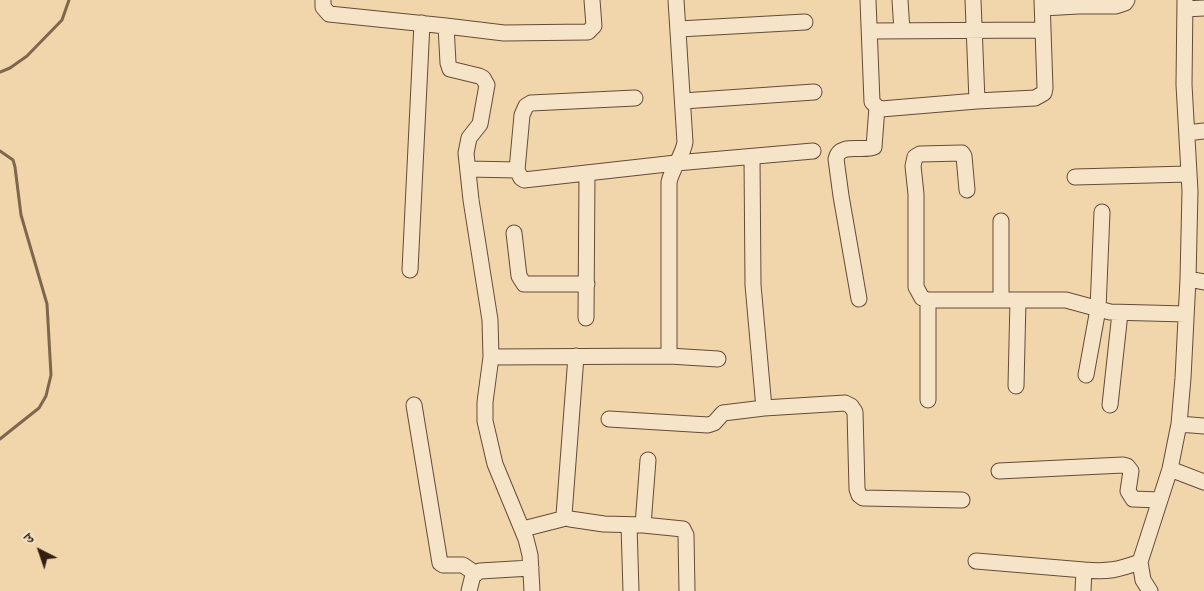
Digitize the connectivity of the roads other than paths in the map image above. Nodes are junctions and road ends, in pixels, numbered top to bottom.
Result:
1 (323, 0) edge
2 (592, 0) edge
3 (676, 0) edge
4 (868, 0) edge
5 (900, 0) edge
6 (973, 0) edge
7 (1127, 0) edge
8 (1078, 3) edge
9 (1043, 4) edge
10 (1185, 5) edge
11 (1204, 8) edge
12 (805, 22) dead end
13 (422, 23) junction
14 (446, 26) junction
15 (679, 29) junction
16 (1043, 30) junction
17 (870, 31) junction
18 (902, 31) junction
19 (975, 31) junction
20 (814, 92) dead end
21 (636, 98) dead end
22 (683, 101) junction
23 (977, 101) junction
24 (877, 107) junction
25 (1204, 131) edge
26 (1187, 133) junction
27 (814, 151) dead end
28 (752, 157) junction
29 (676, 163) junction
30 (468, 168) junction
31 (517, 170) junction
32 (587, 174) junction
33 (1188, 174) junction
34 (1075, 177) dead end
35 (967, 190) dead end
36 (1102, 212) dead end
37 (1001, 221) dead end
38 (514, 233) dead end
39 (410, 270) dead end
40 (1188, 279) junction
41 (1204, 282) edge
42 (587, 284) junction
43 (859, 299) dead end
44 (928, 300) junction
45 (1001, 300) junction
46 (1018, 300) junction
47 (1098, 309) junction
48 (1120, 313) junction
49 (1186, 314) junction
50 (586, 318) dead end
51 (576, 356) junction
52 (669, 356) junction
53 (491, 357) junction
54 (718, 359) dead end
55 (1086, 375) dead end
56 (1016, 386) dead end
57 (928, 400) dead end
58 (1110, 404) dead end
59 (414, 405) dead end
60 (764, 408) junction
61 (609, 419) dead end
62 (1179, 424) junction
63 (1204, 426) edge
64 (648, 460) dead end
65 (1170, 469) junction
66 (999, 471) dead end
67 (1204, 482) edge
68 (962, 500) dead end
69 (1159, 500) junction
70 (566, 518) junction
71 (636, 525) junction
72 (523, 529) junction
73 (976, 561) dead end
74 (1140, 562) junction
75 (531, 568) junction
76 (1084, 570) junction
77 (476, 574) junction
78 (468, 591) edge
79 (532, 591) edge
80 (631, 591) edge
81 (687, 591) edge
82 (1082, 591) edge
83 (1150, 591) edge

1 - 13 street
2 - 14 street
3 - 15 street
4 - 17 street
5 - 18 street
6 - 19 street
7 - 8 street
8 - 9 street
9 - 16 street
10 - 11 street
10 - 26 street
12 - 15 street
13 - 14 street
13 - 39 street
14 - 30 street
15 - 22 street
16 - 19 street
16 - 23 street
17 - 18 street
17 - 24 street
18 - 19 street
19 - 23 street
20 - 22 street
21 - 31 street
22 - 29 street
23 - 24 street
24 - 43 street
25 - 26 street
26 - 33 street
27 - 28 street
28 - 29 street
28 - 60 street
29 - 32 street
29 - 52 street
30 - 31 street
30 - 53 street
31 - 32 street
32 - 42 street
33 - 34 street
33 - 40 street
35 - 44 street
36 - 47 street
37 - 45 street
38 - 42 street
40 - 41 street
40 - 49 street
42 - 50 street
44 - 45 street
44 - 57 street
45 - 46 street
46 - 47 street
46 - 56 street
47 - 48 street
47 - 55 street
48 - 49 street
48 - 58 street
49 - 62 street
51 - 52 street
51 - 53 street
51 - 70 street
52 - 54 street
53 - 72 street
59 - 77 street
60 - 61 street
60 - 68 street
62 - 63 street
62 - 65 street
64 - 71 street
65 - 67 street
65 - 69 street
66 - 69 street
69 - 74 street
70 - 71 street
70 - 72 street
71 - 80 street
71 - 81 street
72 - 75 street
73 - 76 street
74 - 76 street
74 - 83 street
75 - 77 street
75 - 79 street
76 - 82 street
77 - 78 street

